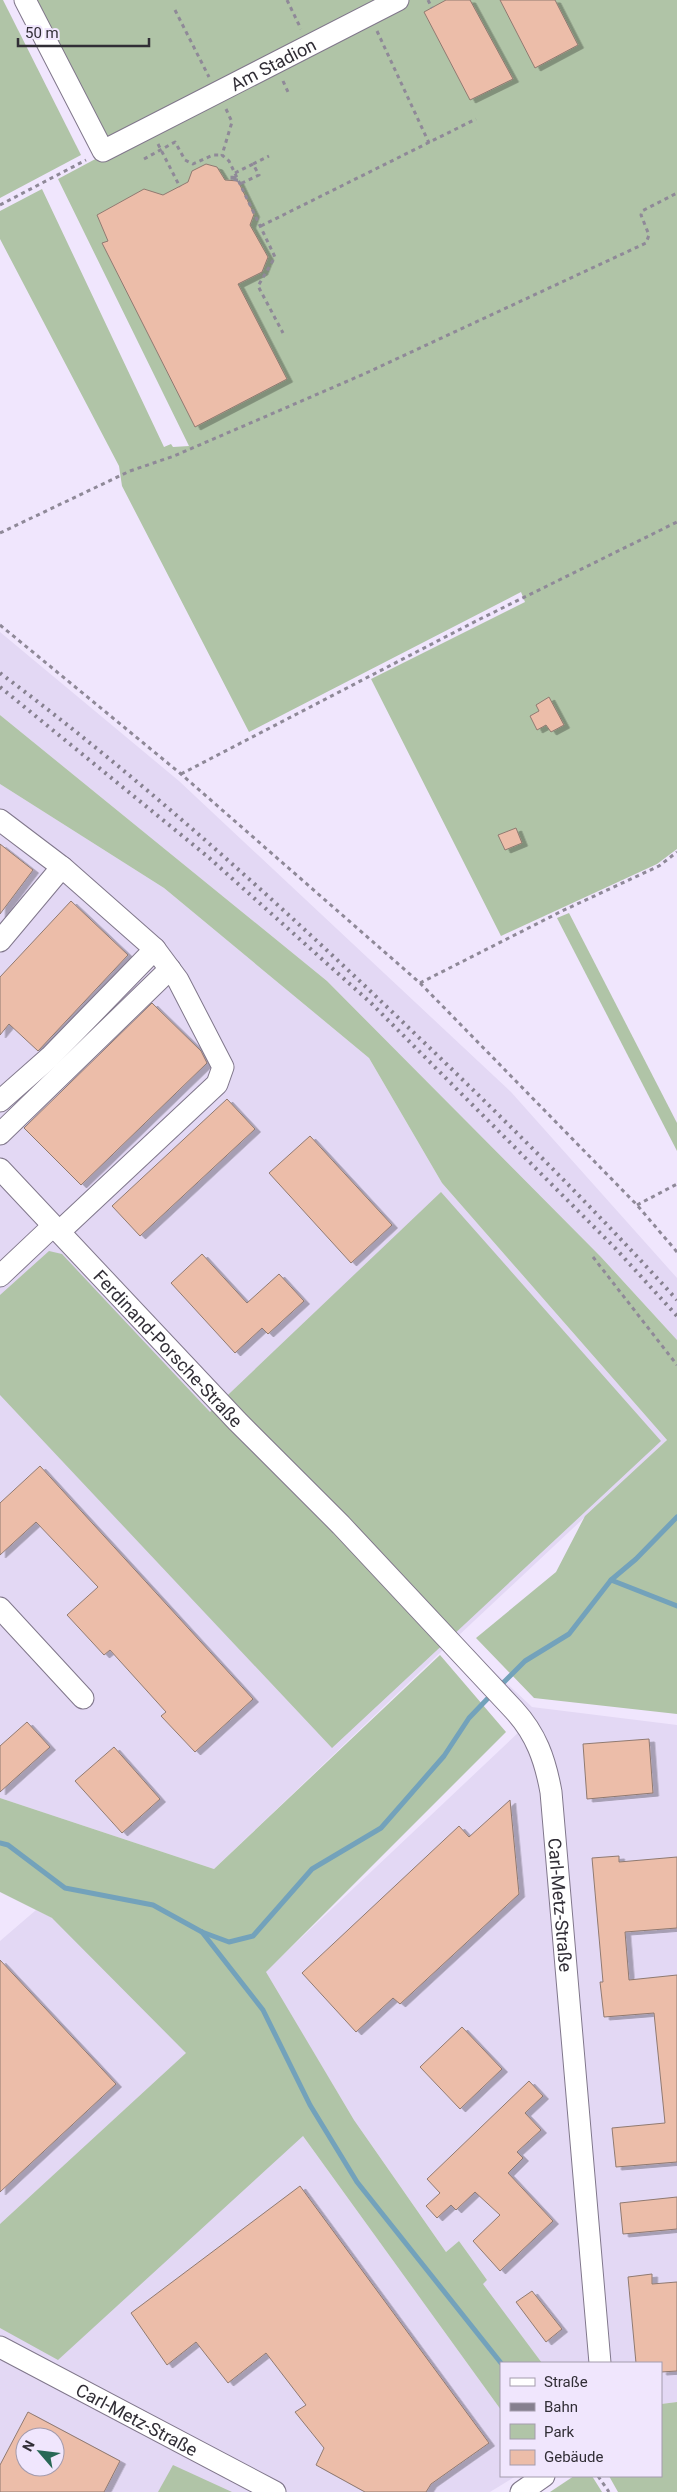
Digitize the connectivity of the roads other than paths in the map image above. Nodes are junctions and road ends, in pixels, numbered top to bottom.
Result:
1 (25, 0) edge
2 (398, 0) edge
3 (0, 820) edge
4 (62, 867) junction
5 (0, 941) edge
6 (155, 949) junction
7 (170, 969) junction
8 (0, 1101) edge
9 (0, 1134) edge
10 (0, 1168) edge
11 (56, 1229) junction
12 (0, 1276) edge
13 (341, 1524) joint
14 (0, 1608) edge
15 (83, 1698) dead end
16 (0, 2347) edge
17 (600, 2362) edge
18 (543, 2477) edge
19 (274, 2492) edge
20 (521, 2492) edge

1 - 2 street, Am Stadion
3 - 4 street
4 - 5 street
4 - 6 street
6 - 7 street
6 - 8 street
7 - 9 street
7 - 11 street
10 - 11 street, Ferdinand-Porsche-Straße
11 - 12 street
11 - 13 street, Ferdinand-Porsche-Straße
13 - 17 street, Carl-Metz-Straße
14 - 15 street
16 - 19 street, Carl-Metz-Straße
18 - 20 street

